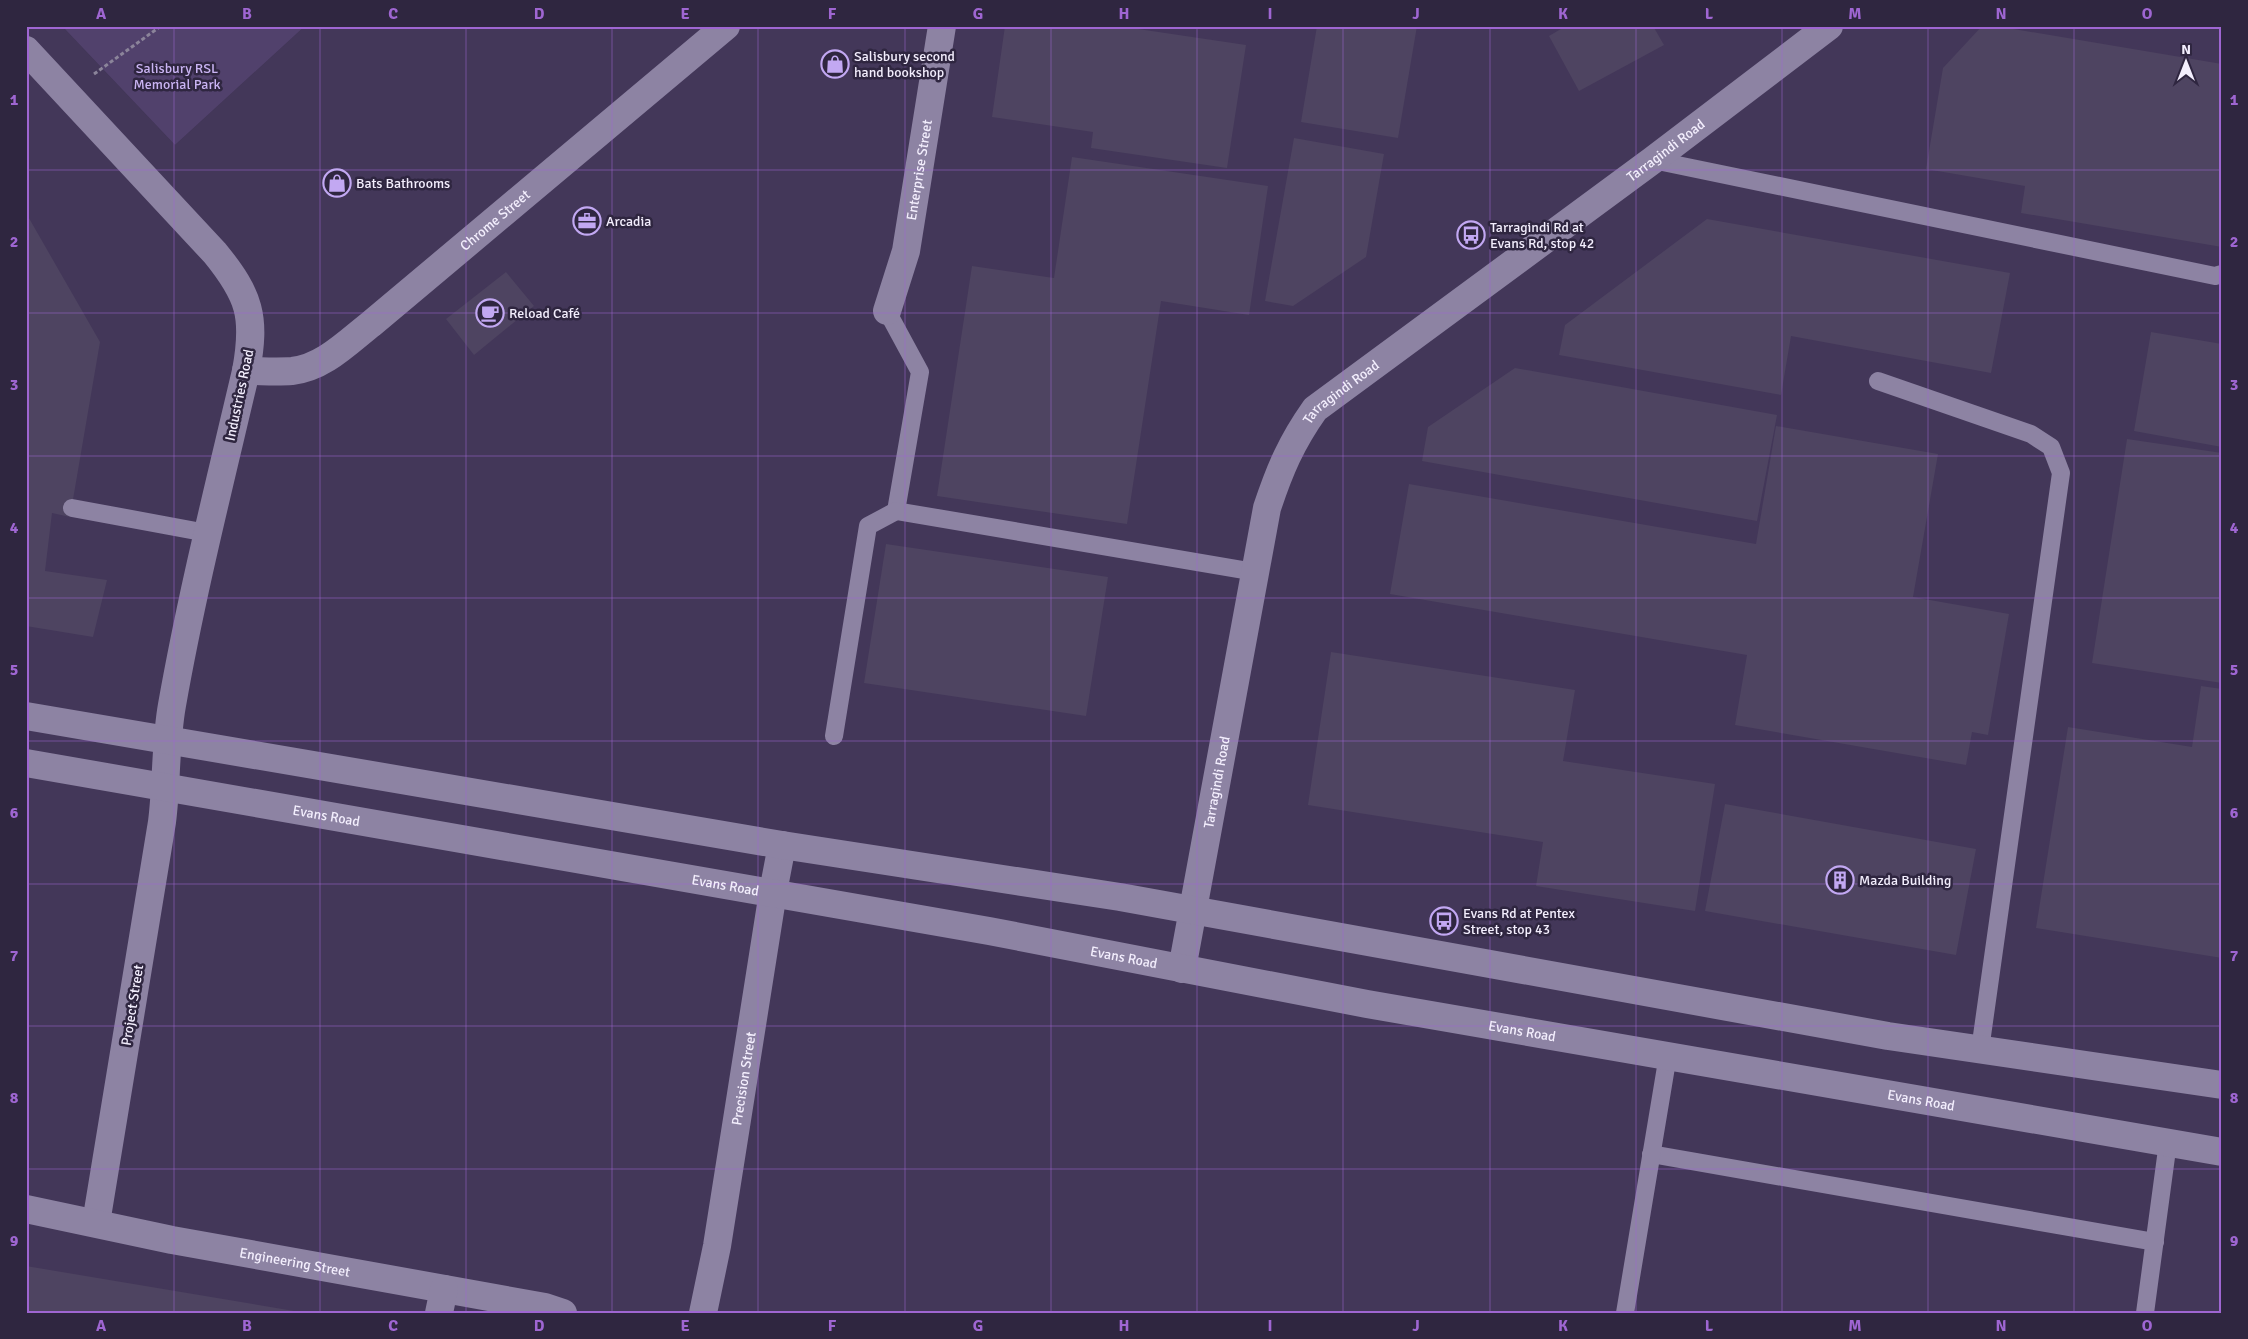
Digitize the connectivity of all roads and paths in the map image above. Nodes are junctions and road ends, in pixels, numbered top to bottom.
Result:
1 (161, 26) edge
2 (726, 26) edge
3 (942, 26) edge
4 (1829, 26) edge
5 (26, 50) edge
6 (67, 94) junction
7 (1653, 160) junction
8 (2222, 274) edge
9 (888, 311) joint
10 (246, 371) junction
11 (1878, 381) dead end
12 (72, 508) dead end
13 (896, 511) junction
14 (207, 533) junction
15 (1255, 572) junction
16 (26, 716) edge
17 (834, 736) dead end
18 (166, 741) junction
19 (26, 763) edge
20 (166, 787) junction
21 (782, 845) junction
22 (773, 892) junction
23 (1193, 911) junction
24 (1182, 969) junction
25 (1980, 1050) junction
26 (1668, 1055) junction
27 (2222, 1085) edge
28 (2168, 1142) junction
29 (2222, 1152) edge
30 (1651, 1154) junction
31 (26, 1209) edge
32 (96, 1223) junction
33 (2155, 1242) junction
34 (442, 1301) edge
35 (562, 1313) edge
36 (703, 1313) edge
37 (1625, 1313) edge
38 (2145, 1313) edge

1 - 6 path
2 - 10 main road, Chrome Street
3 - 9 main road, Enterprise Street
4 - 7 main road, Tarragindi Road
5 - 6 main road, Industries Road
6 - 10 main road, Industries Road
7 - 8 lane
7 - 15 main road, Tarragindi Road
9 - 13 lane
10 - 14 main road, Industries Road
11 - 25 lane
12 - 14 lane
13 - 15 lane
13 - 17 lane
14 - 18 main road, Industries Road
15 - 23 main road, Tarragindi Road
16 - 18 main road
18 - 20 main road, Industries Road
18 - 21 main road
19 - 20 main road, Evans Road
20 - 22 main road, Evans Road
20 - 32 main road, Project Street
21 - 22 main road, Precision Street
21 - 23 main road
22 - 24 main road, Evans Road
22 - 36 main road, Precision Street
23 - 24 main road, Tarragindi Road
23 - 25 main road
24 - 26 main road, Evans Road
25 - 27 main road
26 - 28 main road, Evans Road
26 - 30 lane
28 - 29 main road, Evans Road
28 - 33 lane
30 - 33 lane
30 - 37 lane
31 - 32 main road, Engineering Street
32 - 34 main road, Engineering Street
33 - 38 lane
34 - 35 main road, Engineering Street

